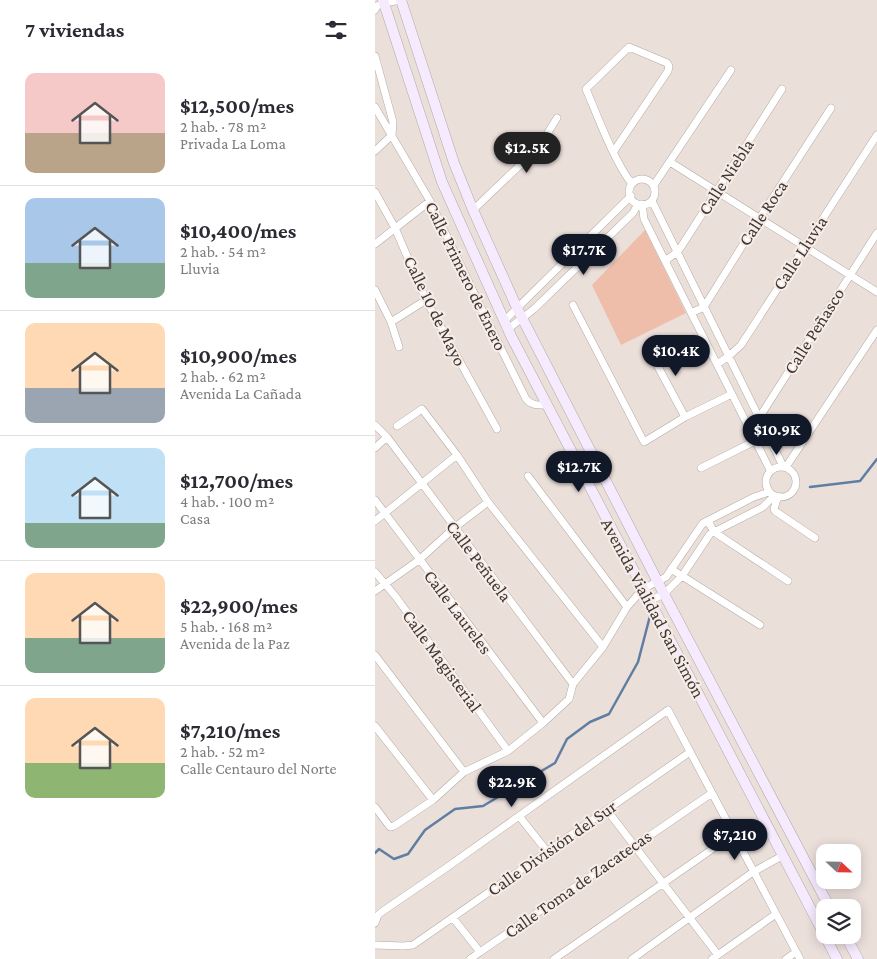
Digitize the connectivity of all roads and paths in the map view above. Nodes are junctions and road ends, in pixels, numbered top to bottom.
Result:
1 (401, 0) edge
2 (384, 1) edge
3 (375, 10) edge
4 (375, 56) edge
5 (731, 70) dead end
6 (781, 89) dead end
7 (375, 108) edge
8 (831, 108) dead end
9 (557, 118) dead end
10 (392, 135) junction
11 (877, 135) edge
12 (375, 151) edge
13 (614, 151) junction
14 (670, 162) junction
15 (632, 184) junction
16 (653, 185) junction
17 (717, 191) junction
18 (375, 192) edge
19 (631, 196) junction
20 (430, 201) junction
21 (651, 201) junction
22 (640, 204) junction
23 (473, 210) junction
24 (759, 219) junction
25 (395, 228) junction
26 (877, 233) edge
27 (375, 244) edge
28 (804, 247) junction
29 (677, 252) junction
30 (665, 260) junction
31 (849, 275) junction
32 (375, 290) edge
33 (877, 292) edge
34 (426, 300) junction
35 (573, 305) dead end
36 (517, 308) junction
37 (704, 308) junction
38 (691, 313) junction
39 (523, 318) junction
40 (391, 322) junction
41 (507, 329) junction
42 (877, 330) edge
43 (499, 342) junction
44 (399, 347) dead end
45 (648, 348) dead end
46 (729, 356) junction
47 (717, 364) junction
48 (736, 372) junction
49 (725, 381) junction
50 (732, 394) junction
51 (547, 405) junction
52 (685, 417) junction
53 (759, 418) junction
54 (747, 424) junction
55 (375, 425) edge
56 (397, 426) dead end
57 (497, 429) dead end
58 (767, 435) junction
59 (387, 437) junction
60 (755, 441) junction
61 (375, 448) edge
62 (457, 455) junction
63 (784, 467) junction
64 (701, 468) dead end
65 (770, 470) junction
66 (528, 476) dead end
67 (422, 484) junction
68 (774, 495) junction
69 (375, 500) edge
70 (488, 502) junction
71 (385, 513) junction
72 (375, 521) edge
73 (708, 521) junction
74 (454, 528) junction
75 (714, 532) junction
76 (815, 538) dead end
77 (419, 560) junction
78 (671, 569) junction
79 (375, 572) edge
80 (682, 576) junction
81 (788, 581) dead end
82 (657, 582) junction
83 (385, 584) junction
84 (643, 589) junction
85 (375, 591) edge
86 (663, 594) junction
87 (649, 601) junction
88 (627, 607) junction
89 (760, 625) dead end
90 (603, 647) junction
91 (375, 655) edge
92 (573, 684) junction
93 (543, 723) junction
94 (375, 726) edge
95 (508, 751) junction
96 (690, 752) junction
97 (465, 772) junction
98 (712, 793) junction
99 (433, 800) junction
100 (375, 807) edge
101 (607, 810) junction
102 (519, 816) junction
103 (734, 834) junction
104 (634, 845) junction
105 (546, 850) junction
106 (783, 856) junction
107 (753, 872) junction
108 (663, 882) junction
109 (825, 899) edge
110 (776, 914) junction
111 (453, 918) junction
112 (690, 918) junction
113 (375, 923) edge
114 (850, 944) edge
115 (375, 945) edge
116 (480, 952) junction
117 (798, 955) edge
118 (715, 957) edge
119 (470, 959) edge
120 (554, 959) edge
121 (632, 959) edge
122 (786, 959) edge
123 (837, 959) edge
124 (858, 959) edge

1 - 2 street
1 - 23 main road, Avenida Vialidad San Simón
2 - 3 street
2 - 41 main road, Avenida Vialidad San Simón
4 - 10 street, Calle Primero de Enero
5 - 14 street
6 - 17 street, Calle Niebla
7 - 10 street, Calle Primero de Enero
8 - 24 street, Calle Roca
9 - 23 street
10 - 12 street
10 - 20 street, Calle Primero de Enero
11 - 28 street, Calle Lluvia
13 - 13 street
13 - 15 street
14 - 16 street
14 - 17 street
15 - 16 street
15 - 19 street
16 - 21 street
17 - 24 street
17 - 29 street, Calle Niebla
18 - 25 street, Calle 10 de Mayo
19 - 22 street
19 - 36 street
20 - 25 street
20 - 43 street, Calle Primero de Enero
21 - 22 street
21 - 29 street
22 - 30 street
22 - 39 street
23 - 36 main road, Avenida Vialidad San Simón
24 - 28 street
24 - 37 street, Calle Roca
25 - 27 street
25 - 34 street, Calle 10 de Mayo
26 - 31 street, Calle Peñasco
28 - 31 street
28 - 46 street, Calle Lluvia
29 - 30 street, Calle Niebla
29 - 37 street
30 - 38 street
31 - 33 street
31 - 53 street, Calle Peñasco
32 - 40 street
34 - 40 street
34 - 57 street, Calle 10 de Mayo
35 - 52 street
36 - 39 main road, Avenida Vialidad San Simón
36 - 41 street
37 - 38 street
37 - 46 street
38 - 47 street
39 - 41 street
39 - 82 main road, Avenida Vialidad San Simón
40 - 44 street
41 - 43 street
41 - 51 main road, Avenida Vialidad San Simón
42 - 63 street
43 - 51 street, Calle Primero de Enero
45 - 52 street
46 - 47 street, Calle Lluvia
46 - 48 street
47 - 49 street
48 - 49 street
48 - 53 street
49 - 50 street
50 - 52 street
50 - 54 street
51 - 84 main road, Avenida Vialidad San Simón
53 - 54 street
53 - 58 street
54 - 60 street
55 - 59 street, Calle Peñuela
56 - 62 street
58 - 60 street
58 - 63 street
59 - 61 street
59 - 67 street, Calle Peñuela
60 - 64 street
60 - 65 street
62 - 67 street
62 - 70 street
63 - 65 street
63 - 68 street
65 - 68 street
66 - 88 street
67 - 71 street
67 - 74 street, Calle Peñuela
68 - 73 street
68 - 75 street
68 - 76 street
69 - 71 street, Calle Laureles
70 - 74 street
70 - 90 street
71 - 72 street
71 - 77 street, Calle Laureles
73 - 75 street
73 - 78 street
74 - 77 street
74 - 92 street, Calle Peñuela
75 - 80 street
75 - 81 street
77 - 83 street
77 - 93 street, Calle Laureles
78 - 80 street
78 - 82 street
79 - 83 street, Calle Magisterial
80 - 86 street
80 - 89 street
82 - 84 street
82 - 86 main road, Avenida Vialidad San Simón
83 - 85 street
83 - 95 street, Calle Magisterial
84 - 87 main road, Avenida Vialidad San Simón
84 - 88 street
86 - 87 street
86 - 109 main road, Avenida Vialidad San Simón
87 - 106 main road, Avenida Vialidad San Simón
88 - 90 street
90 - 92 street
91 - 97 street
92 - 93 street
93 - 95 street
94 - 99 street
95 - 97 street
96 - 98 street
96 - 101 street, Calle División del Sur
96 - 102 street
97 - 99 street
98 - 103 street
98 - 104 street, Calle Toma de Zacatecas
99 - 100 street
101 - 104 street
101 - 105 street, Calle División del Sur
102 - 105 street
102 - 113 street
103 - 107 street
103 - 108 street
104 - 108 street
104 - 116 street, Calle Toma de Zacatecas
105 - 111 street, Calle División del Sur
106 - 107 street
106 - 123 main road, Avenida Vialidad San Simón
107 - 110 street
107 - 112 street
108 - 112 street
108 - 120 street
110 - 117 street
110 - 118 street
111 - 115 street, Calle División del Sur
111 - 116 street
112 - 118 street
112 - 121 street
114 - 124 main road
116 - 119 street, Calle Toma de Zacatecas
117 - 122 street

